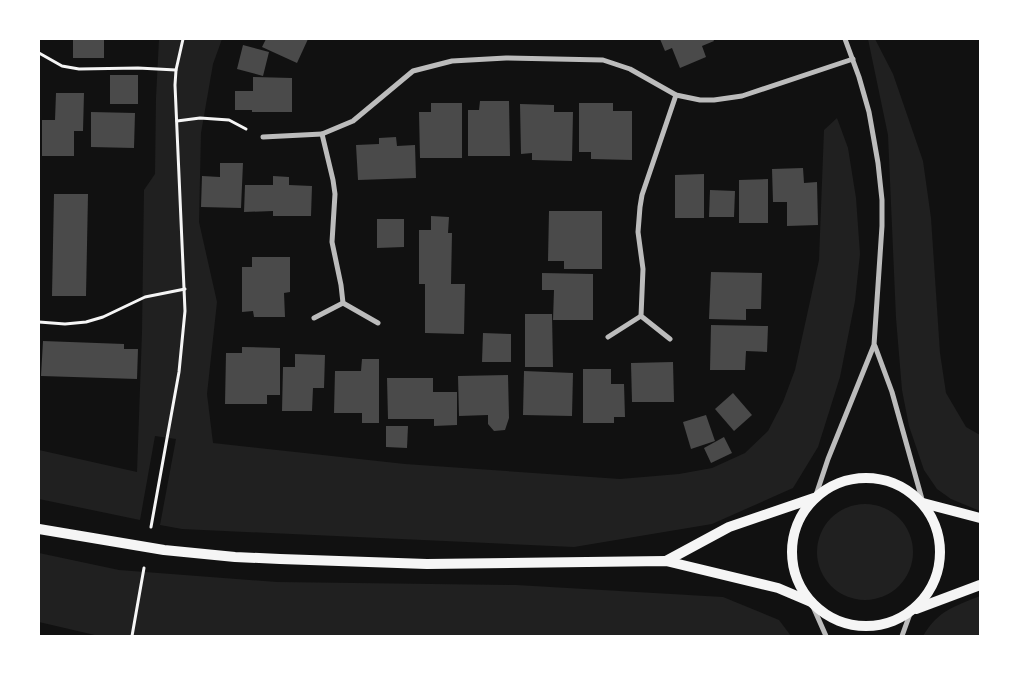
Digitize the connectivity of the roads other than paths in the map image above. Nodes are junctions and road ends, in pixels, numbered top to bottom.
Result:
1 (845, 39) edge
2 (853, 60) junction
3 (676, 95) junction
4 (322, 134) junction
5 (263, 137) road end
6 (343, 302) junction
7 (641, 316) junction
8 (314, 318) dead end
9 (378, 323) dead end
10 (608, 337) dead end
11 (670, 339) dead end
12 (874, 345) junction
13 (815, 498) junction
14 (923, 504) junction
15 (980, 518) edge
16 (39, 529) edge
17 (666, 561) junction
18 (980, 585) edge
19 (811, 602) junction
20 (911, 611) junction
21 (826, 636) edge
22 (902, 636) edge

1 - 2 street
2 - 3 street
2 - 12 street
3 - 4 street
3 - 7 street
4 - 5 street
4 - 6 street
6 - 8 street
6 - 9 street
7 - 10 street
7 - 11 street
12 - 13 street
12 - 14 street
13 - 14 main road
13 - 17 main road
13 - 19 main road
14 - 15 main road
14 - 20 main road
16 - 17 main road
17 - 19 main road
18 - 20 main road
19 - 20 main road
19 - 21 street
20 - 22 street

